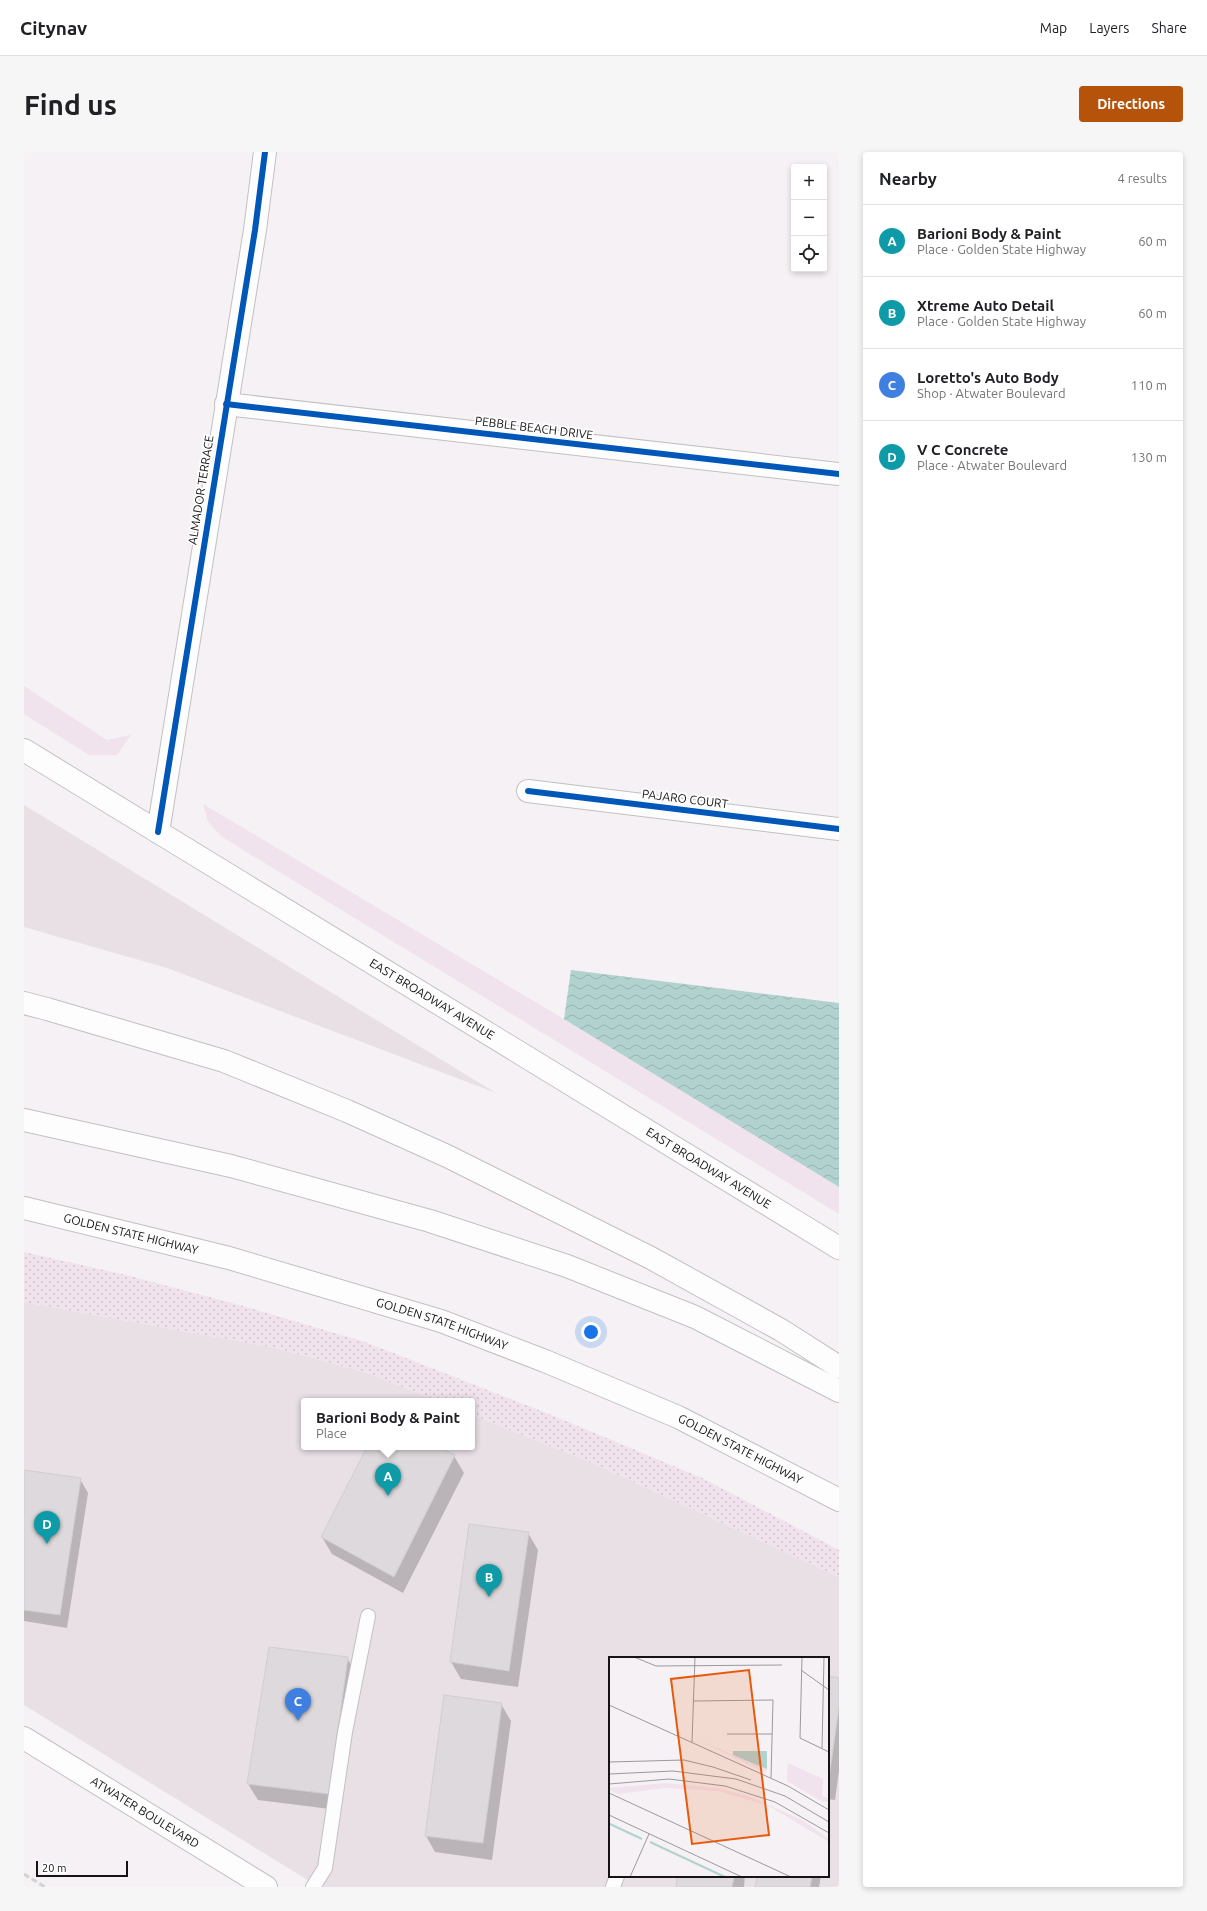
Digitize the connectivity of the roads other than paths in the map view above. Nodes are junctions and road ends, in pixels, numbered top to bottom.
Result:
1 (265, 152) edge
2 (226, 404) junction
3 (839, 474) edge
4 (24, 750) edge
5 (528, 791) dead end
6 (839, 829) edge
7 (158, 832) junction
8 (24, 1003) edge
9 (24, 1120) edge
10 (24, 1208) edge
11 (839, 1248) edge
12 (839, 1368) edge
13 (839, 1391) edge
14 (839, 1500) edge
15 (368, 1616) dead end
16 (24, 1738) edge
17 (617, 1877) edge
18 (266, 1887) edge
19 (313, 1887) edge
20 (613, 1887) edge

1 - 2 main road, ALMADOR TERRACE
2 - 3 main road, PEBBLE BEACH DRIVE
2 - 7 main road, ALMADOR TERRACE
4 - 7 main road, EAST BROADWAY AVENUE
5 - 6 main road, PAJARO COURT
7 - 11 main road, EAST BROADWAY AVENUE
8 - 12 main road
9 - 13 main road
10 - 14 main road, GOLDEN STATE HIGHWAY
15 - 19 lane
16 - 18 main road, ATWATER BOULEVARD
17 - 20 lane

